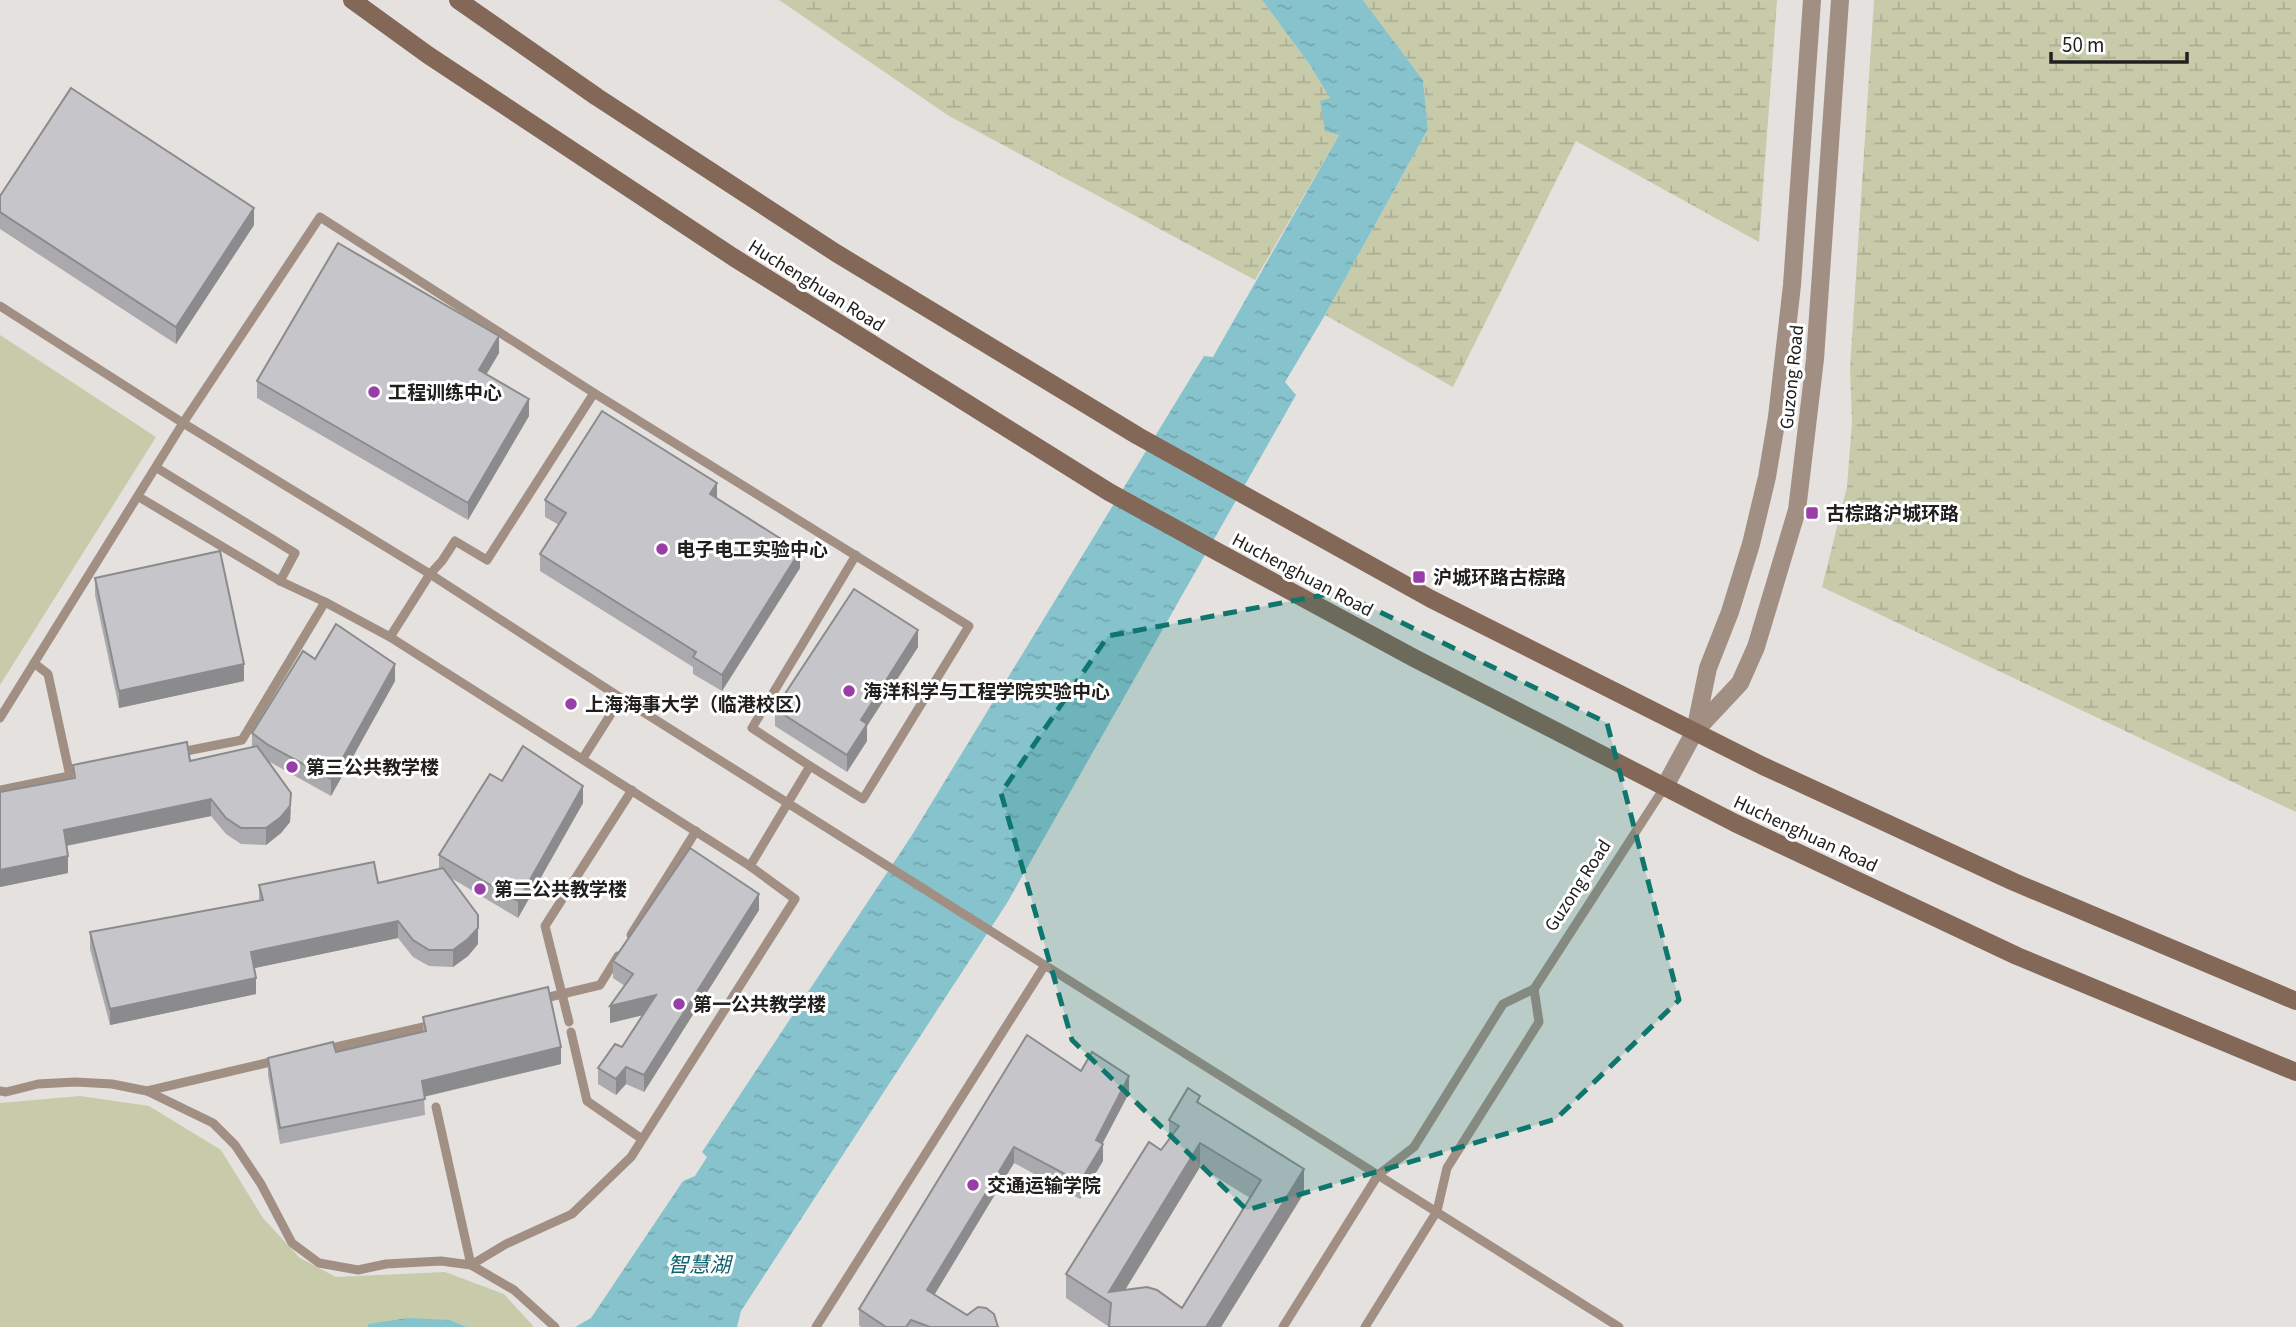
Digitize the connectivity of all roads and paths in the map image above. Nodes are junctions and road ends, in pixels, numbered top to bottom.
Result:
1 (352, 0) edge
2 (458, 0) edge
3 (1812, 0) edge
4 (1840, 0) edge
5 (0, 306) edge
6 (594, 393) junction
7 (183, 424) junction
8 (157, 468) junction
9 (139, 497) junction
10 (856, 555) junction
11 (430, 574) junction
12 (279, 581) junction
13 (326, 602) junction
14 (390, 638) junction
15 (34, 663) junction
16 (621, 698) junction
17 (0, 718) edge
18 (1695, 731) junction
19 (163, 756) edge
20 (583, 758) junction
21 (810, 766) junction
22 (96, 770) edge
23 (70, 776) junction
24 (1664, 788) junction
25 (0, 790) edge
26 (632, 790) junction
27 (787, 801) junction
28 (696, 831) junction
29 (750, 866) junction
30 (1045, 965) junction
31 (1534, 989) junction
32 (562, 995) junction
33 (536, 1001) edge
34 (2296, 1001) edge
35 (442, 1022) edge
36 (308, 1053) edge
37 (295, 1056) edge
38 (2296, 1072) edge
39 (0, 1091) edge
40 (148, 1091) junction
41 (436, 1107) dead end
42 (642, 1139) junction
43 (1378, 1175) junction
44 (1437, 1211) junction
45 (471, 1265) junction
46 (554, 1326) edge
47 (816, 1327) edge
48 (1283, 1327) edge
49 (1365, 1327) edge
50 (1619, 1327) edge

1 - 24 main road, Huchenghuan Road
2 - 18 main road, Huchenghuan Road
3 - 18 street, Guzong Road
4 - 18 street, Guzong Road
5 - 7 lane
6 - 7 lane
6 - 10 lane
6 - 11 lane
7 - 8 lane
7 - 11 lane
8 - 9 lane
8 - 12 lane
9 - 12 lane
9 - 15 lane
10 - 21 lane
10 - 21 lane
11 - 14 lane
11 - 16 lane
12 - 13 lane
13 - 14 lane
13 - 19 lane
14 - 20 lane
15 - 17 lane
15 - 23 lane
16 - 20 lane
16 - 27 lane
18 - 24 street, Guzong Road
18 - 34 main road, Huchenghuan Road
20 - 26 lane
21 - 27 lane
22 - 23 lane
23 - 25 lane
24 - 31 lane, Guzong Road
24 - 38 main road, Huchenghuan Road
26 - 28 lane
26 - 32 lane
27 - 29 lane
27 - 30 lane
28 - 29 lane
28 - 32 lane
29 - 42 lane
30 - 43 lane
30 - 47 lane
31 - 43 lane
31 - 44 lane
32 - 33 lane
32 - 42 lane
35 - 36 lane
37 - 40 lane
39 - 40 lane
40 - 45 lane
41 - 45 lane
42 - 45 lane
43 - 44 lane
43 - 48 lane
44 - 49 lane
44 - 50 lane
45 - 46 lane

